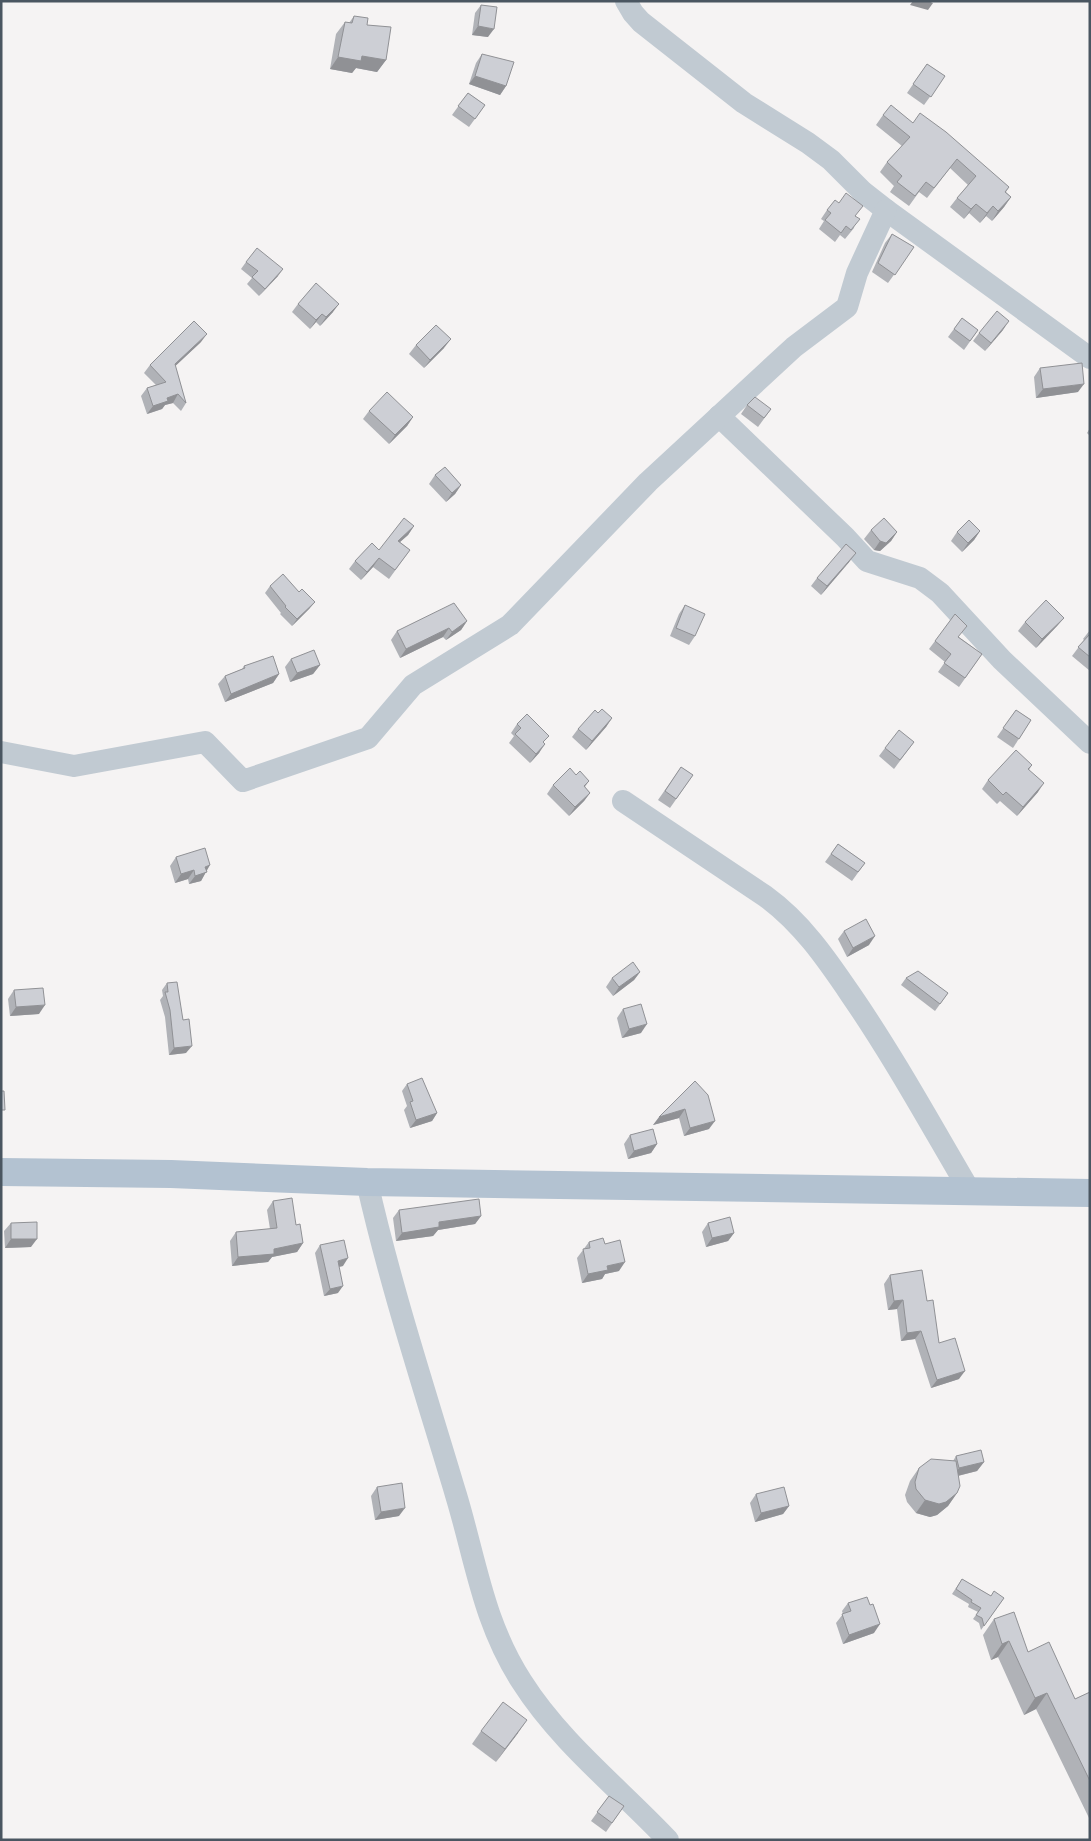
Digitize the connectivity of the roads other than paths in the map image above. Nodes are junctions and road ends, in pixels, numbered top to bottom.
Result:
1 (626, 1) edge
2 (886, 210) junction
3 (1090, 358) edge
4 (719, 416) junction
5 (1090, 743) edge
6 (1, 752) edge
7 (623, 801) dead end
8 (1, 1172) edge
9 (367, 1182) junction
10 (971, 1193) junction
11 (1090, 1193) edge
12 (668, 1840) edge

1 - 2 street
2 - 3 street
2 - 4 street
4 - 5 street
4 - 6 street
7 - 10 street
8 - 9 main road
9 - 10 main road
9 - 12 street
10 - 11 main road

